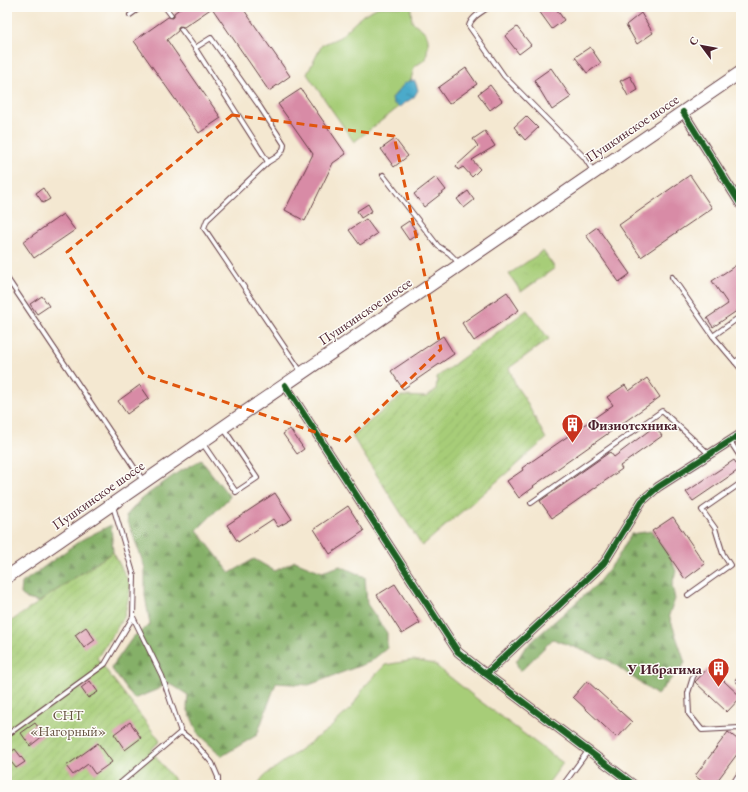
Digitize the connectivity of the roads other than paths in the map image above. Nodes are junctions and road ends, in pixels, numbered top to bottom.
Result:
1 (141, 7) edge
2 (165, 7) edge
3 (489, 7) edge
4 (130, 15) dead end
5 (171, 15) dead end
6 (181, 30) dead end
7 (195, 48) junction
8 (741, 72) edge
9 (683, 112) junction
10 (268, 162) junction
11 (594, 173) junction
12 (383, 175) dead end
13 (737, 192) edge
14 (741, 205) edge
15 (460, 265) junction
16 (672, 277) dead end
17 (7, 278) edge
18 (741, 316) edge
19 (713, 336) junction
20 (741, 358) edge
21 (735, 362) junction
22 (741, 369) edge
23 (302, 373) junction
24 (285, 384) junction
25 (223, 427) junction
26 (741, 434) edge
27 (730, 441) junction
28 (202, 442) junction
29 (709, 454) junction
30 (741, 458) edge
31 (144, 482) junction
32 (741, 483) edge
33 (530, 503) dead end
34 (112, 504) junction
35 (7, 577) edge
36 (688, 595) dead end
37 (133, 617) junction
38 (486, 674) junction
39 (693, 677) dead end
40 (741, 729) edge
41 (181, 732) junction
42 (7, 735) edge
43 (588, 751) junction
44 (741, 771) edge
45 (118, 785) edge
46 (218, 785) edge
47 (563, 785) edge
48 (634, 785) edge
49 (732, 785) edge

1 - 4 lane
2 - 5 lane
3 - 11 lane
6 - 7 lane
7 - 10 lane
7 - 10 lane
8 - 9 main road, Пушкинское шоссе
9 - 11 main road, Пушкинское шоссе
9 - 13 street
10 - 23 lane
11 - 15 main road, Пушкинское шоссе
12 - 15 lane
13 - 14 street
15 - 23 main road, Пушкинское шоссе
16 - 19 lane
17 - 31 lane
18 - 19 lane
19 - 21 lane
20 - 21 lane
21 - 22 lane
23 - 24 main road, Пушкинское шоссе
24 - 25 main road, Пушкинское шоссе
24 - 38 street
25 - 28 main road, Пушкинское шоссе
25 - 28 lane
26 - 27 street
27 - 29 street
27 - 30 lane
28 - 31 main road, Пушкинское шоссе
29 - 33 lane
29 - 38 street
31 - 34 main road, Пушкинское шоссе
32 - 36 lane
34 - 35 main road, Пушкинское шоссе
34 - 37 lane
37 - 41 lane
37 - 42 lane
38 - 43 street
39 - 40 lane
41 - 45 lane
41 - 46 lane
43 - 47 lane
43 - 48 street
44 - 49 lane

